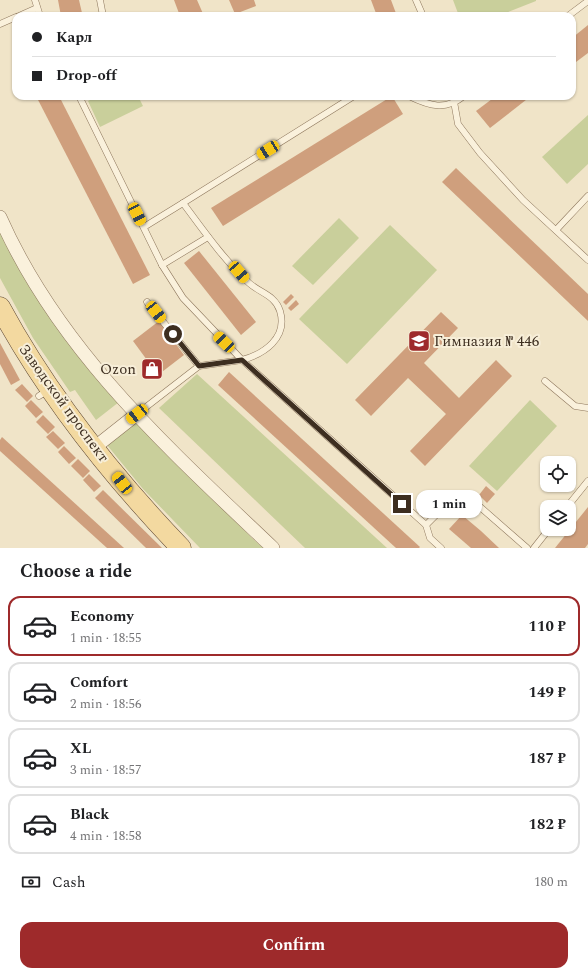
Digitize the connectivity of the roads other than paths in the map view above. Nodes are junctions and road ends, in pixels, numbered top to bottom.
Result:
1 (35, 0) edge
2 (100, 0) edge
3 (416, 0) edge
4 (588, 1) edge
5 (37, 8) junction
6 (28, 12) edge
7 (38, 12) edge
8 (102, 12) edge
9 (421, 12) edge
10 (573, 12) edge
11 (12, 19) edge
12 (0, 24) edge
13 (81, 100) edge
14 (348, 100) edge
15 (417, 100) edge
16 (454, 100) edge
17 (459, 100) edge
18 (454, 104) junction
19 (588, 196) edge
20 (183, 203) junction
21 (0, 218) edge
22 (144, 227) junction
23 (556, 230) junction
24 (208, 237) junction
25 (588, 260) edge
26 (162, 265) junction
27 (148, 302) dead end
28 (0, 307) edge
29 (242, 360) junction
30 (199, 366) junction
31 (545, 381) dead end
32 (588, 408) edge
33 (137, 414) junction
34 (94, 448) junction
35 (588, 481) edge
36 (573, 500) edge
37 (426, 525) junction
38 (543, 536) edge
39 (181, 548) edge
40 (273, 548) edge
41 (441, 548) edge
42 (527, 548) edge
43 (534, 548) edge

1 - 5 lane
2 - 8 lane
3 - 9 lane
4 - 10 lane
5 - 6 lane
5 - 7 lane
11 - 12 lane
13 - 22 lane
14 - 20 lane
15 - 18 lane
16 - 18 lane
17 - 18 lane
18 - 23 lane
19 - 23 lane
20 - 22 lane
20 - 24 lane
21 - 33 street
22 - 26 lane
23 - 25 lane
24 - 26 lane
24 - 29 lane
26 - 29 lane
27 - 30 lane
28 - 34 main road, Заводской проспект
29 - 30 lane
29 - 37 lane
30 - 33 lane
31 - 32 lane
33 - 34 street
33 - 40 street
34 - 39 main road, Заводской проспект
35 - 36 lane
37 - 41 lane
37 - 42 lane
38 - 43 lane

